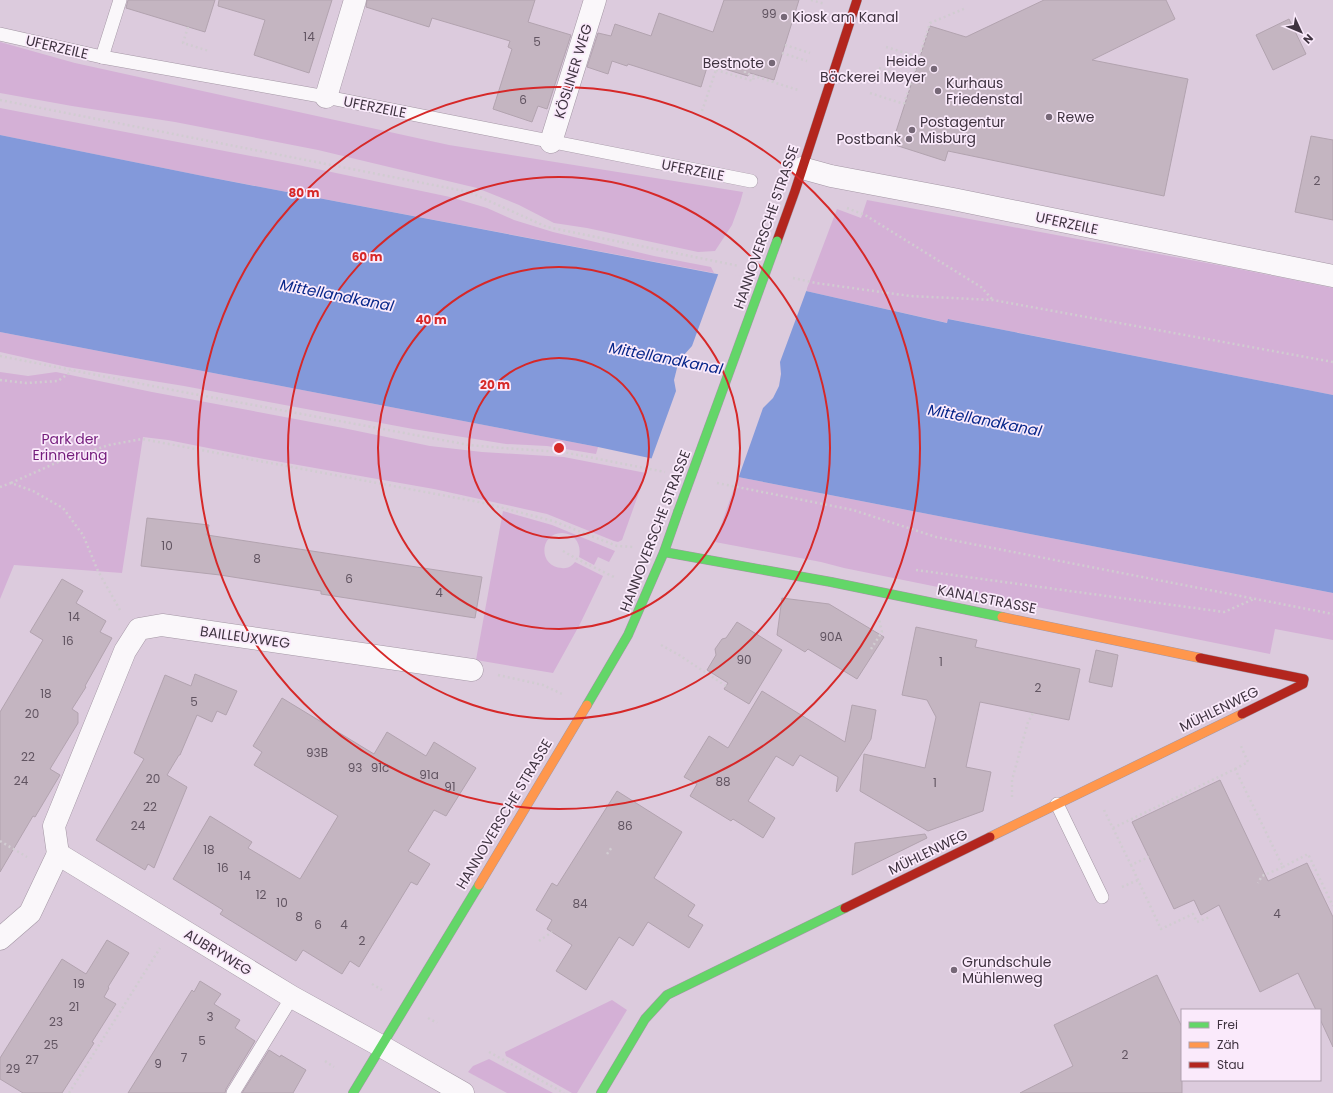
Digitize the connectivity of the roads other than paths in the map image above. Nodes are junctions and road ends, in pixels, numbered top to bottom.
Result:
1 (120, 0) edge
2 (355, 0) edge
3 (596, 0) edge
4 (857, 0) edge
5 (0, 34) edge
6 (102, 57) junction
7 (326, 97) junction
8 (551, 142) junction
9 (802, 168) junction
10 (751, 181) dead end
11 (1333, 276) edge
12 (664, 552) junction
13 (472, 670) road end
14 (1304, 679) joint
15 (1057, 804) junction
16 (58, 854) junction
17 (1102, 897) dead end
18 (0, 939) edge
19 (292, 997) junction
20 (381, 1046) junction
21 (232, 1093) edge
22 (353, 1093) edge
23 (463, 1093) edge
24 (601, 1093) edge

1 - 6 lane
2 - 7 street
3 - 8 street, KÖSLINER WEG
4 - 9 street, HANNOVERSCHE STRASSE
5 - 6 lane, UFERZEILE
6 - 7 lane, UFERZEILE
7 - 8 lane, UFERZEILE
8 - 10 lane, UFERZEILE
9 - 11 street, UFERZEILE
9 - 12 street, HANNOVERSCHE STRASSE, bridge
12 - 14 street, KANALSTRASSE
12 - 20 street, HANNOVERSCHE STRASSE
13 - 16 street, BAILLEUXWEG
14 - 15 street, MÜHLENWEG
15 - 17 lane
15 - 24 street, MÜHLENWEG
16 - 18 street
16 - 19 street, AUBRYWEG
19 - 20 street, AUBRYWEG
19 - 21 lane
20 - 22 street, HANNOVERSCHE STRASSE
20 - 23 street, AUBRYWEG

